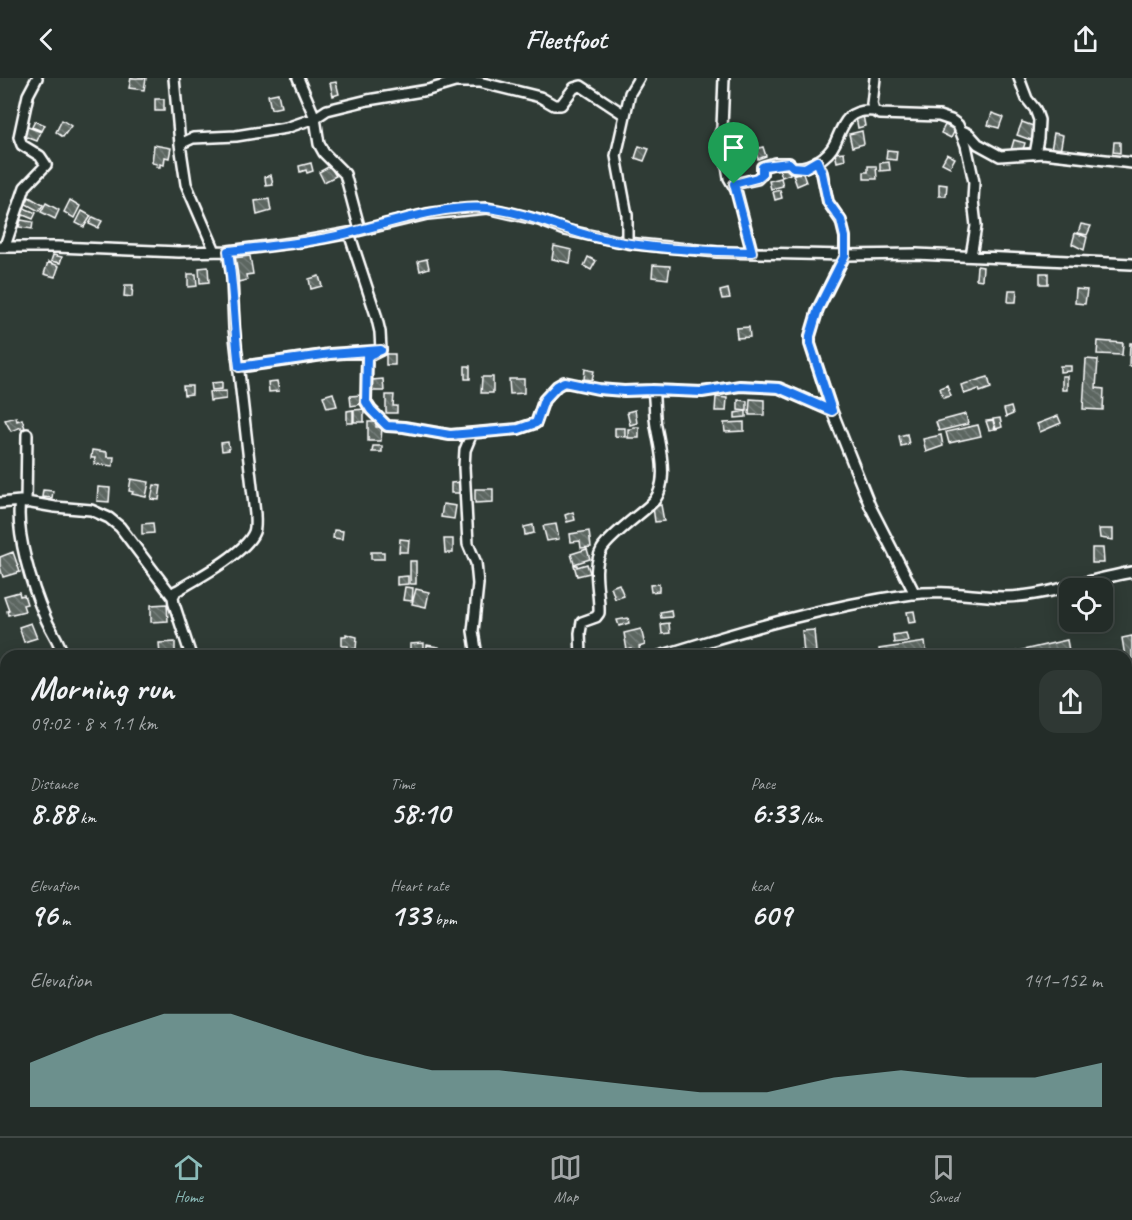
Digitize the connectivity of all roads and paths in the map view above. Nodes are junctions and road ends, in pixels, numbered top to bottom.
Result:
1 (37, 78) edge
2 (176, 78) edge
3 (298, 78) edge
4 (639, 78) edge
5 (724, 78) edge
6 (875, 78) edge
7 (1019, 78) edge
8 (874, 111) junction
9 (625, 115) junction
10 (315, 118) junction
11 (960, 130) junction
12 (180, 144) junction
13 (1035, 154) junction
14 (817, 161) junction
15 (1132, 163) edge
16 (734, 184) junction
17 (360, 230) junction
18 (349, 233) junction
19 (627, 243) junction
20 (2, 247) edge
21 (215, 251) junction
22 (228, 251) junction
23 (752, 252) junction
24 (845, 255) junction
25 (971, 256) junction
26 (1132, 264) edge
27 (381, 350) junction
28 (239, 367) junction
29 (652, 390) junction
30 (832, 411) junction
31 (472, 433) junction
32 (27, 434) dead end
33 (23, 502) junction
34 (0, 503) edge
35 (1132, 572) edge
36 (915, 594) junction
37 (173, 597) junction
38 (61, 650) edge
39 (189, 650) edge
40 (476, 650) edge
41 (581, 650) edge
42 (678, 650) edge

1 - 20 street
2 - 12 street
3 - 10 street
4 - 9 street
5 - 16 street
6 - 8 street
7 - 13 street
8 - 11 street
8 - 14 street
9 - 10 street
9 - 19 street
10 - 12 street
10 - 17 street
11 - 13 street
11 - 25 street
12 - 21 street
13 - 15 street
14 - 16 street
14 - 24 street
16 - 23 street
17 - 18 street
17 - 19 street
18 - 22 street
18 - 27 street
19 - 23 street
20 - 21 street
21 - 22 street
22 - 28 street
23 - 24 street
24 - 25 street
24 - 30 street
25 - 26 street
27 - 28 street
27 - 31 street
28 - 37 street
29 - 30 street
29 - 31 street
29 - 41 street
30 - 36 street
31 - 40 street
32 - 33 street
33 - 34 street
33 - 37 street
33 - 38 street
35 - 36 street
36 - 42 street
37 - 39 street

